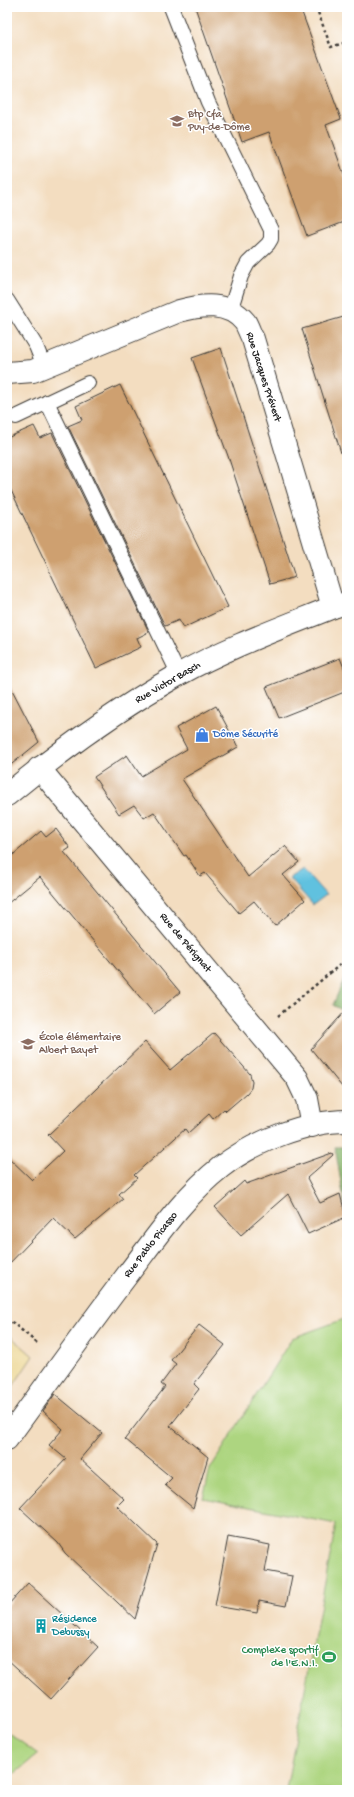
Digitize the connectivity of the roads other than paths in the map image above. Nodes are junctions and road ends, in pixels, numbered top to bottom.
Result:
1 (171, 7) edge
2 (7, 300) edge
3 (230, 311) junction
4 (44, 366) junction
5 (7, 373) edge
6 (88, 383) dead end
7 (48, 402) junction
8 (16, 417) dead end
9 (340, 605) edge
10 (179, 675) junction
11 (39, 768) junction
12 (7, 795) edge
13 (347, 1121) edge
14 (312, 1126) junction
15 (7, 1439) edge

1 - 3 lane
2 - 4 lane
3 - 4 street, Rue Jacques Prévert
3 - 9 street, Rue Jacques Prévert
4 - 5 street, Rue Jacques Prévert
6 - 7 lane
7 - 8 lane
7 - 10 lane
9 - 10 street, Rue Victor Basch
10 - 11 street, Rue Victor Basch
11 - 12 street, Rue Victor Basch
11 - 14 street, Rue de Pérignat
13 - 14 street, Rue Pablo Picasso
14 - 15 street, Rue Pablo Picasso

